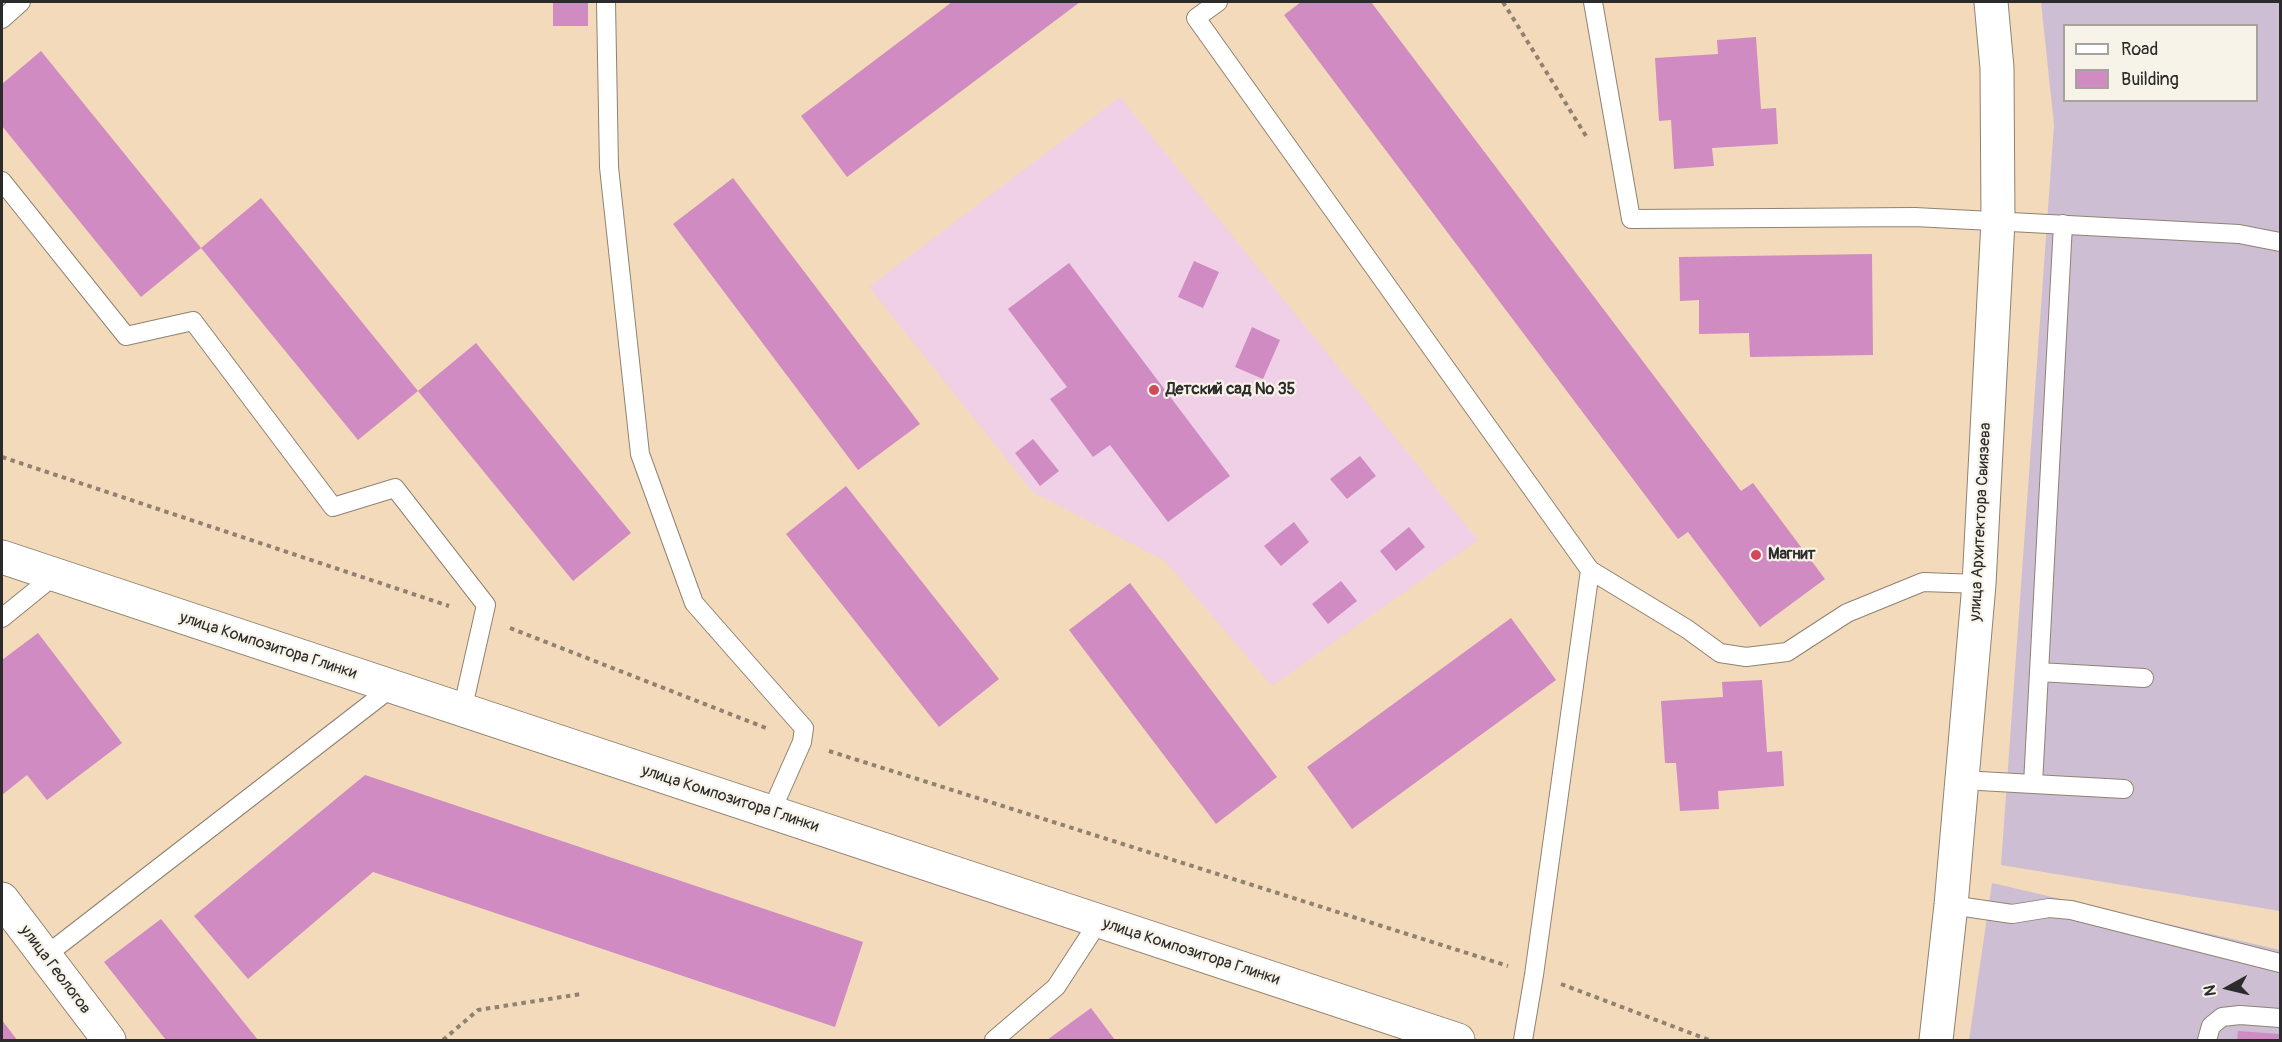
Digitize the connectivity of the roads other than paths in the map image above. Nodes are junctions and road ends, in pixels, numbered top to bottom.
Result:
1 (21, 2) edge
2 (606, 2) edge
3 (1218, 2) edge
4 (1593, 2) edge
5 (1991, 2) edge
6 (2, 18) edge
7 (2, 181) edge
8 (1998, 221) junction
9 (2063, 224) junction
10 (2280, 242) edge
11 (2, 558) edge
12 (1590, 570) junction
13 (55, 575) junction
14 (1978, 584) junction
15 (2, 618) edge
16 (2039, 672) junction
17 (2144, 678) dead end
18 (391, 688) junction
19 (462, 711) junction
20 (1962, 780) junction
21 (2033, 784) junction
22 (2124, 789) dead end
23 (771, 812) junction
24 (2, 899) edge
25 (1951, 905) junction
26 (1099, 921) junction
27 (45, 956) junction
28 (2280, 963) edge
29 (2280, 1018) edge
30 (109, 1041) edge
31 (994, 1041) edge
32 (1458, 1041) edge
33 (1523, 1041) edge
34 (1936, 1041) edge
35 (2207, 1041) edge

1 - 6 lane
2 - 23 lane
3 - 12 lane
4 - 8 lane
5 - 8 street, улица Архитектора Свиязева
7 - 19 lane
8 - 9 lane
8 - 14 street, улица Архитектора Свиязева
9 - 10 lane
9 - 16 lane
11 - 13 street, улица Композитора Глинки
12 - 14 lane
12 - 33 lane
13 - 15 lane
13 - 18 street, улица Композитора Глинки
14 - 20 street, улица Архитектора Свиязева
16 - 17 lane
16 - 21 lane
18 - 19 street, улица Композитора Глинки
18 - 27 lane
19 - 23 street, улица Композитора Глинки
20 - 21 lane
20 - 25 street, улица Архитектора Свиязева
21 - 22 lane
23 - 26 street, улица Композитора Глинки
24 - 27 street, улица Геологов
25 - 28 lane
25 - 34 street, улица Архитектора Свиязева
26 - 31 lane
26 - 32 street, улица Композитора Глинки
27 - 30 street, улица Геологов
29 - 35 lane

